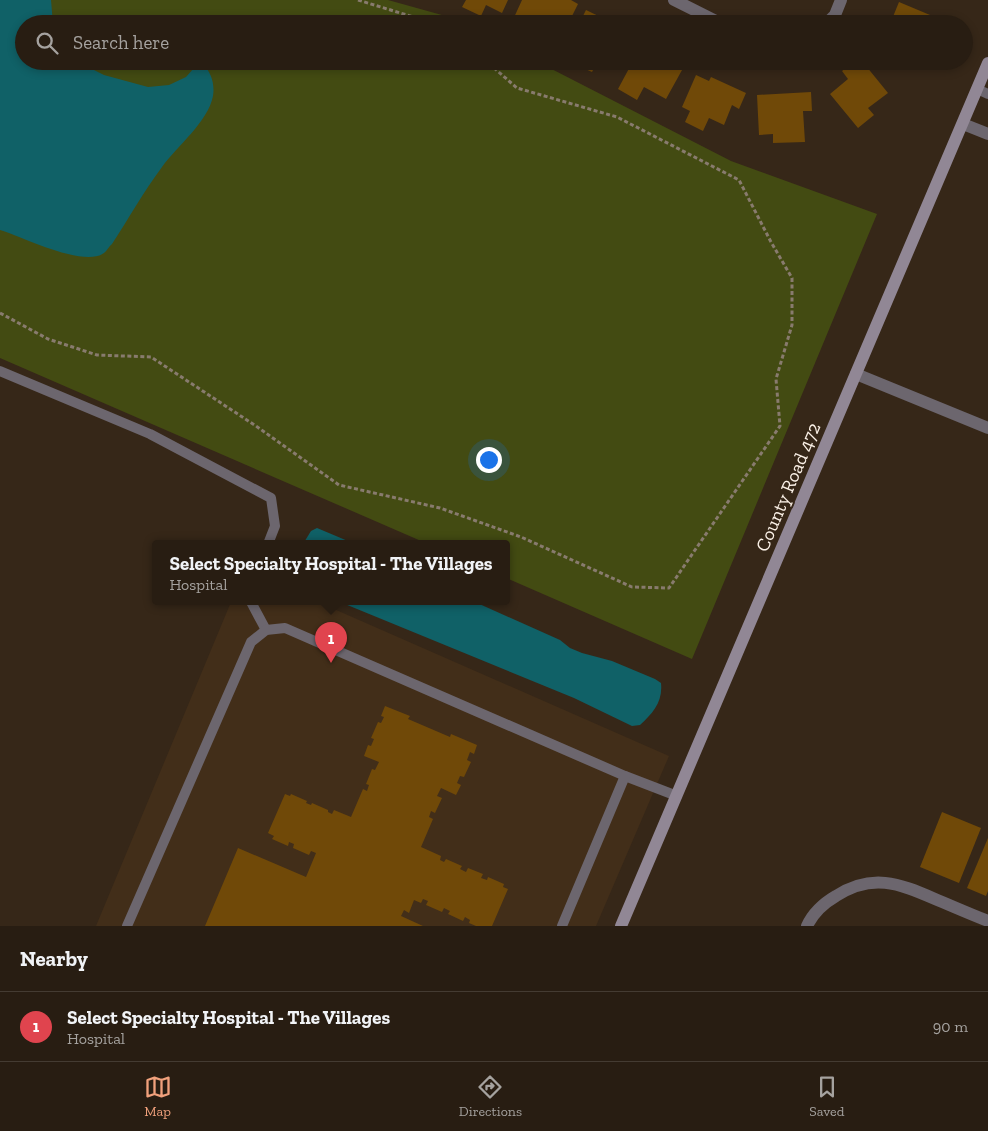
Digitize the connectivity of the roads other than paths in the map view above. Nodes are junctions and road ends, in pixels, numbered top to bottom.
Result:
1 (674, 0) edge
2 (841, 0) edge
3 (704, 15) edge
4 (835, 15) edge
5 (988, 63) edge
6 (982, 91) edge
7 (963, 124) junction
8 (988, 134) edge
9 (0, 371) edge
10 (856, 374) junction
11 (988, 428) edge
12 (270, 540) edge
13 (253, 605) edge
14 (266, 630) junction
15 (625, 776) junction
16 (677, 796) junction
17 (988, 921) edge
18 (128, 926) edge
19 (562, 926) edge
20 (621, 926) edge
21 (807, 926) edge

1 - 3 street
2 - 4 street
5 - 6 street, County Road 472
6 - 7 street, County Road 472
7 - 8 street
7 - 10 street, County Road 472
9 - 12 lane
10 - 11 street
10 - 16 street, County Road 472
13 - 14 lane
14 - 15 lane
14 - 18 lane
15 - 16 lane
15 - 19 lane
16 - 20 street, County Road 472
17 - 21 street

